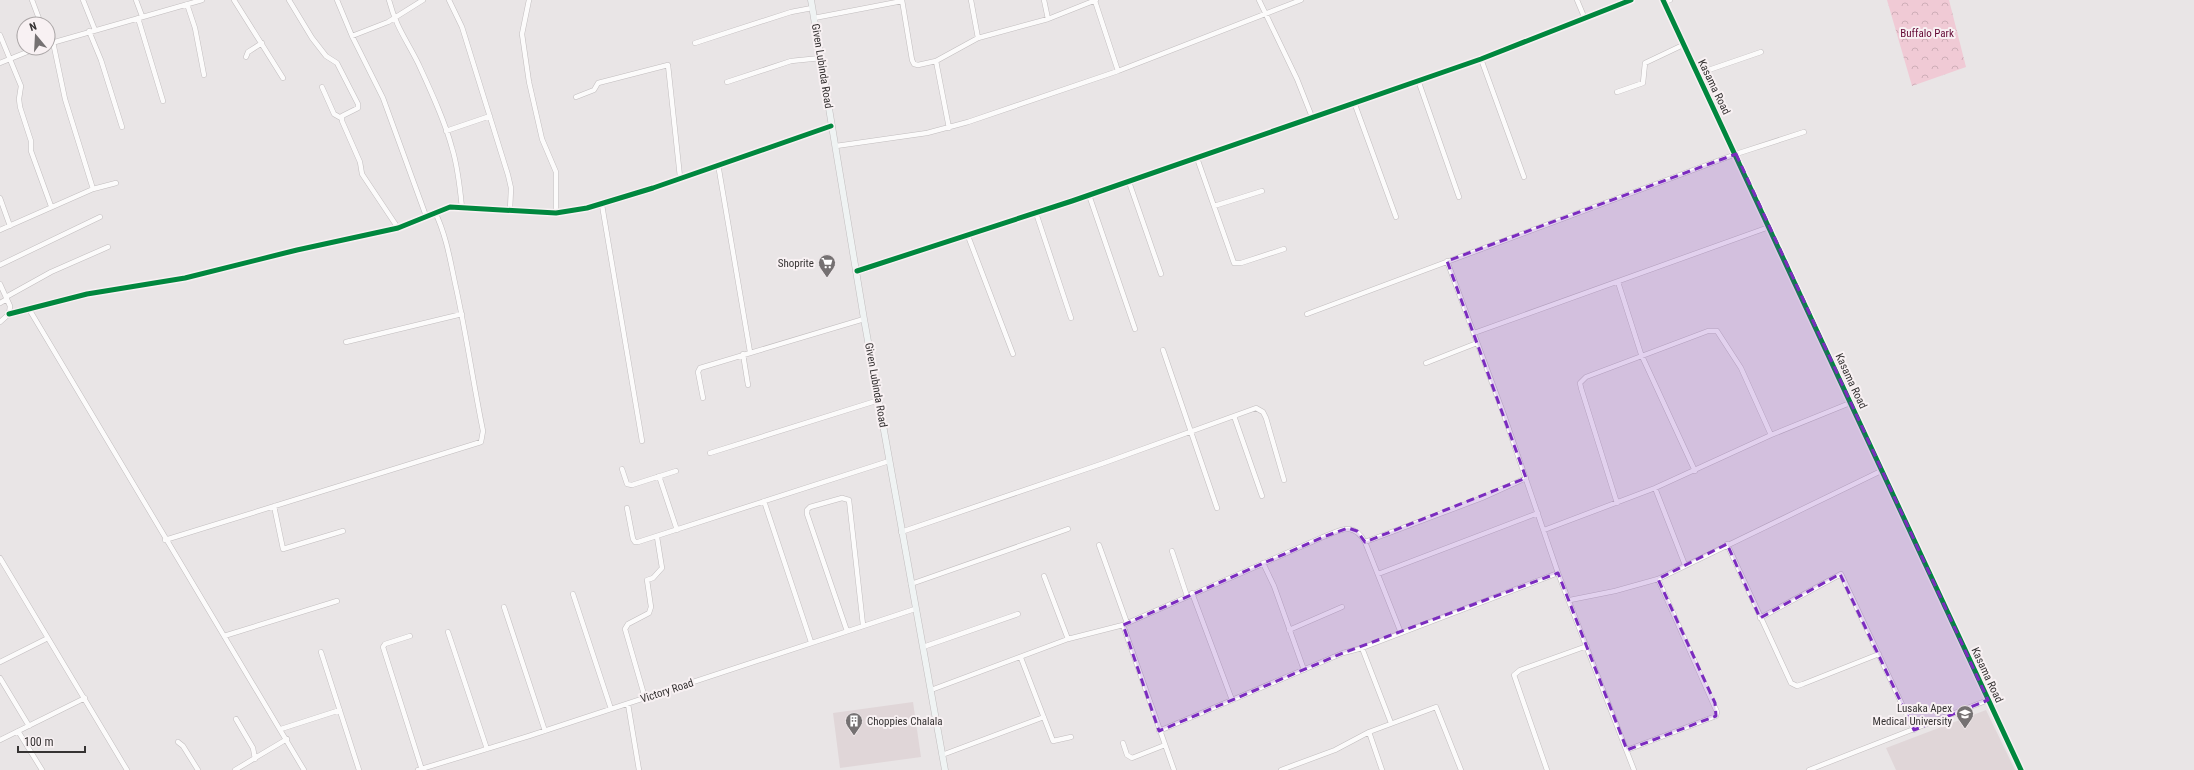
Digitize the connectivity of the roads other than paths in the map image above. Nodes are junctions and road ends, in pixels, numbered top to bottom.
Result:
1 (32, 0) edge
2 (83, 0) edge
3 (136, 0) edge
4 (202, 0) edge
5 (234, 0) edge
6 (289, 0) edge
7 (337, 0) edge
8 (389, 0) edge
9 (423, 0) edge
10 (449, 0) edge
11 (529, 0) edge
12 (811, 0) edge
13 (971, 0) edge
14 (1044, 0) edge
15 (1095, 0) edge
16 (1259, 0) edge
17 (1301, 0) edge
18 (1577, 0) edge
19 (1631, 0) edge
20 (902, 1) edge
21 (1665, 1) edge
22 (184, 3) edge
23 (812, 8) junction
24 (1266, 14) junction
25 (38, 16) edge
26 (140, 17) junction
27 (394, 18) junction
28 (814, 18) junction
29 (1048, 19) junction
30 (1585, 19) junction
31 (95, 30) junction
32 (89, 32) junction
33 (0, 35) edge
34 (352, 36) junction
35 (978, 38) junction
36 (56, 41) edge
37 (262, 43) junction
38 (695, 43) dead end
39 (1683, 45) junction
40 (1761, 52) dead end
41 (16, 56) edge
42 (53, 56) edge
43 (246, 57) dead end
44 (11, 58) junction
45 (821, 58) junction
46 (1481, 59) junction
47 (936, 61) junction
48 (0, 63) edge
49 (1118, 70) junction
50 (1697, 74) junction
51 (204, 75) dead end
52 (282, 78) dead end
53 (1418, 80) junction
54 (727, 82) dead end
55 (322, 87) dead end
56 (1617, 92) dead end
57 (576, 97) dead end
58 (163, 100) dead end
59 (1354, 102) junction
60 (490, 116) junction
61 (1312, 117) junction
62 (341, 118) junction
63 (831, 126) junction
64 (122, 128) dead end
65 (949, 128) junction
66 (446, 131) junction
67 (1804, 132) dead end
68 (836, 146) junction
69 (1736, 154) junction
70 (1197, 158) junction
71 (718, 164) junction
72 (1524, 176) dead end
73 (680, 177) junction
74 (1129, 182) junction
75 (116, 183) dead end
76 (93, 189) junction
77 (1262, 190) dead end
78 (1089, 195) junction
79 (1459, 197) dead end
80 (0, 198) edge
81 (602, 205) junction
82 (51, 206) junction
83 (1214, 206) junction
84 (462, 208) junction
85 (510, 210) junction
86 (435, 212) junction
87 (556, 213) junction
88 (1036, 213) junction
89 (426, 216) junction
90 (100, 217) dead end
91 (1396, 217) dead end
92 (10, 226) junction
93 (1769, 227) junction
94 (398, 228) junction
95 (0, 230) edge
96 (968, 236) junction
97 (108, 247) dead end
98 (1284, 249) dead end
99 (1447, 261) junction
100 (0, 265) edge
101 (857, 271) junction
102 (1161, 274) dead end
103 (1618, 282) junction
104 (0, 284) edge
105 (7, 298) junction
106 (0, 303) edge
107 (28, 309) junction
108 (9, 314) junction
109 (462, 314) junction
110 (1306, 314) dead end
111 (1071, 318) dead end
112 (864, 319) junction
113 (0, 322) edge
114 (1134, 329) dead end
115 (1474, 333) junction
116 (346, 342) dead end
117 (1477, 343) junction
118 (1163, 350) dead end
119 (750, 352) junction
120 (743, 354) junction
121 (1013, 354) dead end
122 (1641, 354) junction
123 (1426, 363) dead end
124 (748, 385) dead end
125 (703, 398) dead end
126 (879, 400) junction
127 (1850, 403) junction
128 (1234, 416) junction
129 (1191, 432) junction
130 (1771, 436) junction
131 (642, 441) dead end
132 (710, 453) dead end
133 (889, 461) junction
134 (622, 469) dead end
135 (676, 471) dead end
136 (1695, 471) junction
137 (1881, 471) junction
138 (659, 476) junction
139 (1526, 478) junction
140 (1284, 480) dead end
141 (1655, 488) junction
142 (1262, 496) dead end
143 (764, 501) junction
144 (1616, 503) junction
145 (274, 506) junction
146 (627, 508) dead end
147 (1217, 508) dead end
148 (1538, 513) junction
149 (1068, 529) dead end
150 (677, 530) junction
151 (1544, 530) junction
152 (343, 531) dead end
153 (901, 532) junction
154 (657, 537) junction
155 (165, 540) junction
156 (1365, 542) junction
157 (1727, 544) junction
158 (1099, 545) dead end
159 (1172, 550) dead end
160 (0, 558) edge
161 (1263, 563) junction
162 (1685, 565) junction
163 (1558, 573) junction
164 (1378, 574) junction
165 (1044, 576) dead end
166 (1658, 579) junction
167 (911, 584) junction
168 (573, 594) dead end
169 (1190, 595) junction
170 (1570, 600) junction
171 (337, 601) dead end
172 (504, 607) dead end
173 (1342, 607) dead end
174 (915, 609) junction
175 (1018, 614) dead end
176 (1760, 618) junction
177 (1125, 624) junction
178 (863, 625) junction
179 (1289, 630) junction
180 (847, 631) junction
181 (448, 632) dead end
182 (1401, 633) junction
183 (224, 636) junction
184 (410, 636) dead end
185 (48, 638) dead end
186 (1068, 639) junction
187 (811, 642) junction
188 (1587, 646) junction
189 (923, 647) junction
190 (1362, 648) junction
191 (321, 652) dead end
192 (1879, 654) junction
193 (1021, 658) junction
194 (0, 662) edge
195 (1304, 670) junction
196 (0, 678) edge
197 (931, 690) junction
198 (85, 698) junction
199 (645, 698) junction
200 (1232, 700) junction
201 (1988, 700) junction
202 (628, 704) junction
203 (611, 709) junction
204 (340, 710) junction
205 (1044, 717) junction
206 (236, 719) dead end
207 (1391, 723) junction
208 (29, 726) junction
209 (281, 729) junction
210 (1914, 730) junction
211 (18, 731) junction
212 (545, 731) junction
213 (1159, 731) junction
214 (1369, 732) junction
215 (1071, 737) dead end
216 (287, 739) junction
217 (0, 740) edge
218 (178, 742) dead end
219 (1122, 743) dead end
220 (1165, 745) junction
221 (487, 749) junction
222 (1627, 750) junction
223 (942, 755) junction
224 (255, 759) junction
225 (1823, 768) edge
226 (42, 770) edge
227 (127, 770) edge
228 (198, 770) edge
229 (235, 770) edge
230 (304, 770) edge
231 (359, 770) edge
232 (420, 770) edge
233 (639, 770) edge
234 (945, 770) edge
235 (1174, 770) edge
236 (1282, 770) edge
237 (1382, 770) edge
238 (1461, 770) edge
239 (1547, 770) edge
240 (1634, 770) edge
241 (1809, 770) edge
242 (2020, 770) edge

1 - 25 street
2 - 31 street
3 - 26 street
4 - 22 street
5 - 37 street
6 - 62 street
7 - 34 street
8 - 27 street
9 - 27 street
10 - 60 street
11 - 87 street
12 - 23 street, Given Lubinda Road
13 - 35 street
14 - 29 street
15 - 29 street
15 - 49 street
16 - 24 street
17 - 24 street
18 - 30 street
19 - 30 street
20 - 28 street
20 - 47 street
21 - 39 street, Kasama Road
22 - 26 street
22 - 51 street
23 - 28 street, Given Lubinda Road
23 - 38 street
24 - 49 street
24 - 61 street
26 - 31 street
26 - 58 street
27 - 34 street
27 - 66 street
28 - 45 street, Given Lubinda Road
29 - 35 street
30 - 46 street
31 - 32 street
32 - 36 street
32 - 64 street
33 - 44 street
34 - 89 street
35 - 47 street
37 - 43 street
37 - 52 street
39 - 50 street, Kasama Road
39 - 56 street
40 - 50 street
41 - 44 street
42 - 76 street
44 - 48 street
44 - 82 street
45 - 54 street
45 - 63 street, Given Lubinda Road
46 - 53 street
46 - 72 street
47 - 65 street
49 - 65 street
50 - 69 street, Kasama Road
53 - 59 street
53 - 79 street
55 - 62 street
57 - 73 street
59 - 61 street
59 - 91 street
60 - 66 street
60 - 85 street
61 - 70 street
62 - 94 street
63 - 68 street, Given Lubinda Road
63 - 71 street
65 - 68 street
66 - 84 street
67 - 69 street
68 - 101 street, Given Lubinda Road
69 - 93 street, Kasama Road
69 - 99 street
70 - 74 street
70 - 83 street
71 - 73 street
71 - 119 street
73 - 81 street
74 - 78 street
74 - 102 street
75 - 76 street
76 - 82 street
77 - 83 street
78 - 88 street
78 - 114 street
80 - 92 street
81 - 87 street
81 - 131 street
82 - 92 street
83 - 98 street
84 - 85 street
84 - 86 street
85 - 87 street
86 - 89 street
86 - 109 street
88 - 96 street
88 - 111 street
89 - 94 street
90 - 100 street
92 - 95 street
93 - 103 street
93 - 127 street, Kasama Road
94 - 107 street
96 - 101 street
96 - 121 street
97 - 105 street
99 - 110 street
99 - 115 street
101 - 112 street, Given Lubinda Road
103 - 115 street
103 - 122 street
104 - 105 street
105 - 106 street
105 - 108 street
107 - 108 street
107 - 155 street
108 - 113 street
109 - 116 street
109 - 145 street
112 - 119 street
112 - 126 street, Given Lubinda Road
115 - 117 street
117 - 123 street
117 - 139 street
118 - 129 street
119 - 120 street
120 - 124 street
120 - 125 street
122 - 130 street
122 - 136 street
122 - 144 street
126 - 132 street
126 - 133 street, Given Lubinda Road
127 - 130 street
127 - 137 street, Kasama Road
128 - 129 street
128 - 140 street
128 - 142 street
129 - 147 street
129 - 153 street
130 - 136 street
133 - 143 street
133 - 153 street, Given Lubinda Road
134 - 138 street
135 - 138 street
136 - 141 street
137 - 157 street
137 - 201 street, Kasama Road
138 - 150 street
139 - 148 street
139 - 156 street
141 - 144 street
141 - 162 street
143 - 150 street
143 - 187 street
144 - 151 street
145 - 152 street
145 - 155 street
146 - 154 street
148 - 151 street
148 - 164 street
149 - 167 street
150 - 154 street
151 - 163 street
153 - 167 street, Given Lubinda Road
154 - 199 street
155 - 183 street
156 - 161 street
156 - 164 street
157 - 162 street
157 - 176 street
158 - 177 street
159 - 169 street
160 - 198 street
161 - 169 street
161 - 179 street
162 - 166 street
163 - 170 street
163 - 182 street
164 - 182 street
165 - 186 street
166 - 170 street
166 - 222 street
167 - 174 street, Given Lubinda Road
168 - 203 street
169 - 177 street
169 - 200 street
170 - 188 street
171 - 183 street
172 - 212 street
173 - 179 street
174 - 178 street, Victory Road
174 - 189 street, Given Lubinda Road
175 - 189 street
176 - 192 street
176 - 192 street
177 - 186 street
177 - 213 street
178 - 180 street, Victory Road
178 - 180 street
179 - 195 street
180 - 187 street, Victory Road
181 - 221 street
182 - 190 street
183 - 209 street
184 - 232 street
185 - 194 street
186 - 193 street
187 - 199 street, Victory Road
188 - 222 street
188 - 239 street
189 - 197 street, Given Lubinda Road
190 - 195 street
190 - 207 street
191 - 204 street
192 - 210 street
193 - 197 street
193 - 205 street
195 - 200 street
196 - 208 street
197 - 223 street, Given Lubinda Road
198 - 208 street
198 - 227 street
199 - 202 street, Victory Road
200 - 213 street
201 - 210 street
201 - 242 street, Kasama Road
202 - 203 street, Victory Road
202 - 233 street
203 - 212 street, Victory Road
204 - 209 street
204 - 231 street
205 - 215 street
205 - 223 street
206 - 224 street
207 - 214 street
207 - 238 street
208 - 211 street
209 - 216 street
210 - 225 street
211 - 217 street
211 - 226 street
212 - 221 street, Victory Road
213 - 220 street
214 - 236 street
214 - 237 street
216 - 224 street
216 - 230 street
218 - 228 street
219 - 220 street
220 - 235 street
221 - 232 street, Victory Road
222 - 240 street
223 - 234 street, Given Lubinda Road
224 - 229 street
225 - 241 street

